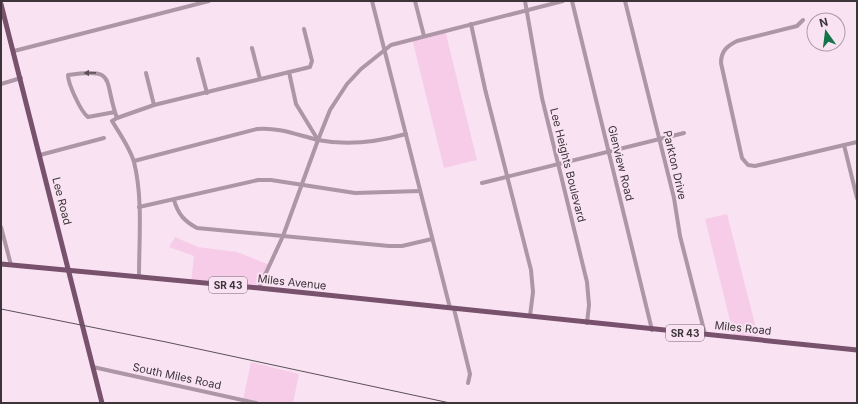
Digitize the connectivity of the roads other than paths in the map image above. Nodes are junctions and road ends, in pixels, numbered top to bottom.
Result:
1 (210, 1) edge
2 (372, 1) edge
3 (415, 1) edge
4 (525, 1) edge
5 (564, 1) edge
6 (572, 1) edge
7 (625, 1) edge
8 (1, 4) edge
9 (526, 10) junction
10 (803, 20) dead end
11 (471, 24) junction
12 (304, 28) dead end
13 (424, 36) junction
14 (252, 48) dead end
15 (384, 50) junction
16 (14, 51) junction
17 (198, 59) dead end
18 (289, 72) junction
19 (146, 73) dead end
20 (21, 78) junction
21 (260, 79) junction
22 (1, 84) edge
23 (206, 92) junction
24 (154, 105) junction
25 (115, 112) junction
26 (117, 118) junction
27 (684, 133) dead end
28 (406, 134) junction
29 (104, 138) dead end
30 (659, 139) junction
31 (318, 140) junction
32 (857, 142) edge
33 (844, 145) junction
34 (610, 152) junction
35 (40, 155) junction
36 (134, 161) junction
37 (558, 165) junction
38 (507, 177) junction
39 (482, 183) dead end
40 (302, 186) junction
41 (420, 191) junction
42 (857, 198) edge
43 (174, 200) junction
44 (139, 207) junction
45 (1, 227) edge
46 (283, 236) junction
47 (432, 239) junction
48 (1, 264) edge
49 (11, 265) junction
50 (69, 270) junction
51 (139, 276) junction
52 (259, 288) junction
53 (452, 308) junction
54 (508, 314) joint
55 (530, 316) junction
56 (587, 323) junction
57 (652, 330) junction
58 (704, 334) junction
59 (857, 350) edge
60 (93, 367) junction
61 (468, 383) dead end
62 (102, 403) edge
63 (256, 403) edge

1 - 16 street
2 - 15 street
3 - 13 street
4 - 9 street, Lee Heights Boulevard
5 - 9 street
6 - 34 street, Glenview Road
7 - 30 street, Parkton Drive
8 - 16 main road, Lee Road
9 - 11 street
9 - 37 street, Lee Heights Boulevard
10 - 33 street
11 - 13 street
11 - 38 street
12 - 18 street
13 - 15 street
14 - 21 street
15 - 28 street
15 - 31 street
16 - 20 main road, Lee Road
17 - 23 street
18 - 21 street
18 - 31 street
19 - 24 street
20 - 22 street
20 - 35 main road, Lee Road
21 - 23 street
23 - 24 street
24 - 26 street
25 -> 25 street
25 - 26 street
26 - 36 street
27 - 30 street
28 - 31 street
28 - 41 street
29 - 35 street
30 - 34 street
30 - 58 street, Parkton Drive
31 - 36 street
31 - 40 street
32 - 33 street
33 - 42 street
34 - 37 street
34 - 57 street, Glenview Road
35 - 50 main road, Lee Road
36 - 44 street
37 - 38 street
37 - 56 street, Lee Heights Boulevard
38 - 39 street
38 - 55 street
40 - 41 street
40 - 43 street
40 - 46 street
41 - 47 street
43 - 44 street
43 - 46 street
44 - 51 street
45 - 49 street
46 - 47 street
46 - 52 street
47 - 53 street
48 - 49 main road, Miles Avenue / SR 43
49 - 50 main road, Miles Avenue / SR 43
50 - 51 main road, Miles Avenue / SR 43
50 - 60 main road, Lee Road
51 - 52 main road, Miles Avenue / SR 43
52 - 53 main road, Miles Avenue / SR 43
53 - 54 main road, Miles Avenue / SR 43
53 - 61 street
54 - 55 main road, Miles Road / SR 43
55 - 56 main road, Miles Road / SR 43
56 - 57 main road, Miles Road / SR 43
57 - 58 main road, Miles Road / SR 43
58 - 59 main road, Miles Road / SR 43
60 - 62 main road, Lee Road
60 - 63 street, South Miles Road

